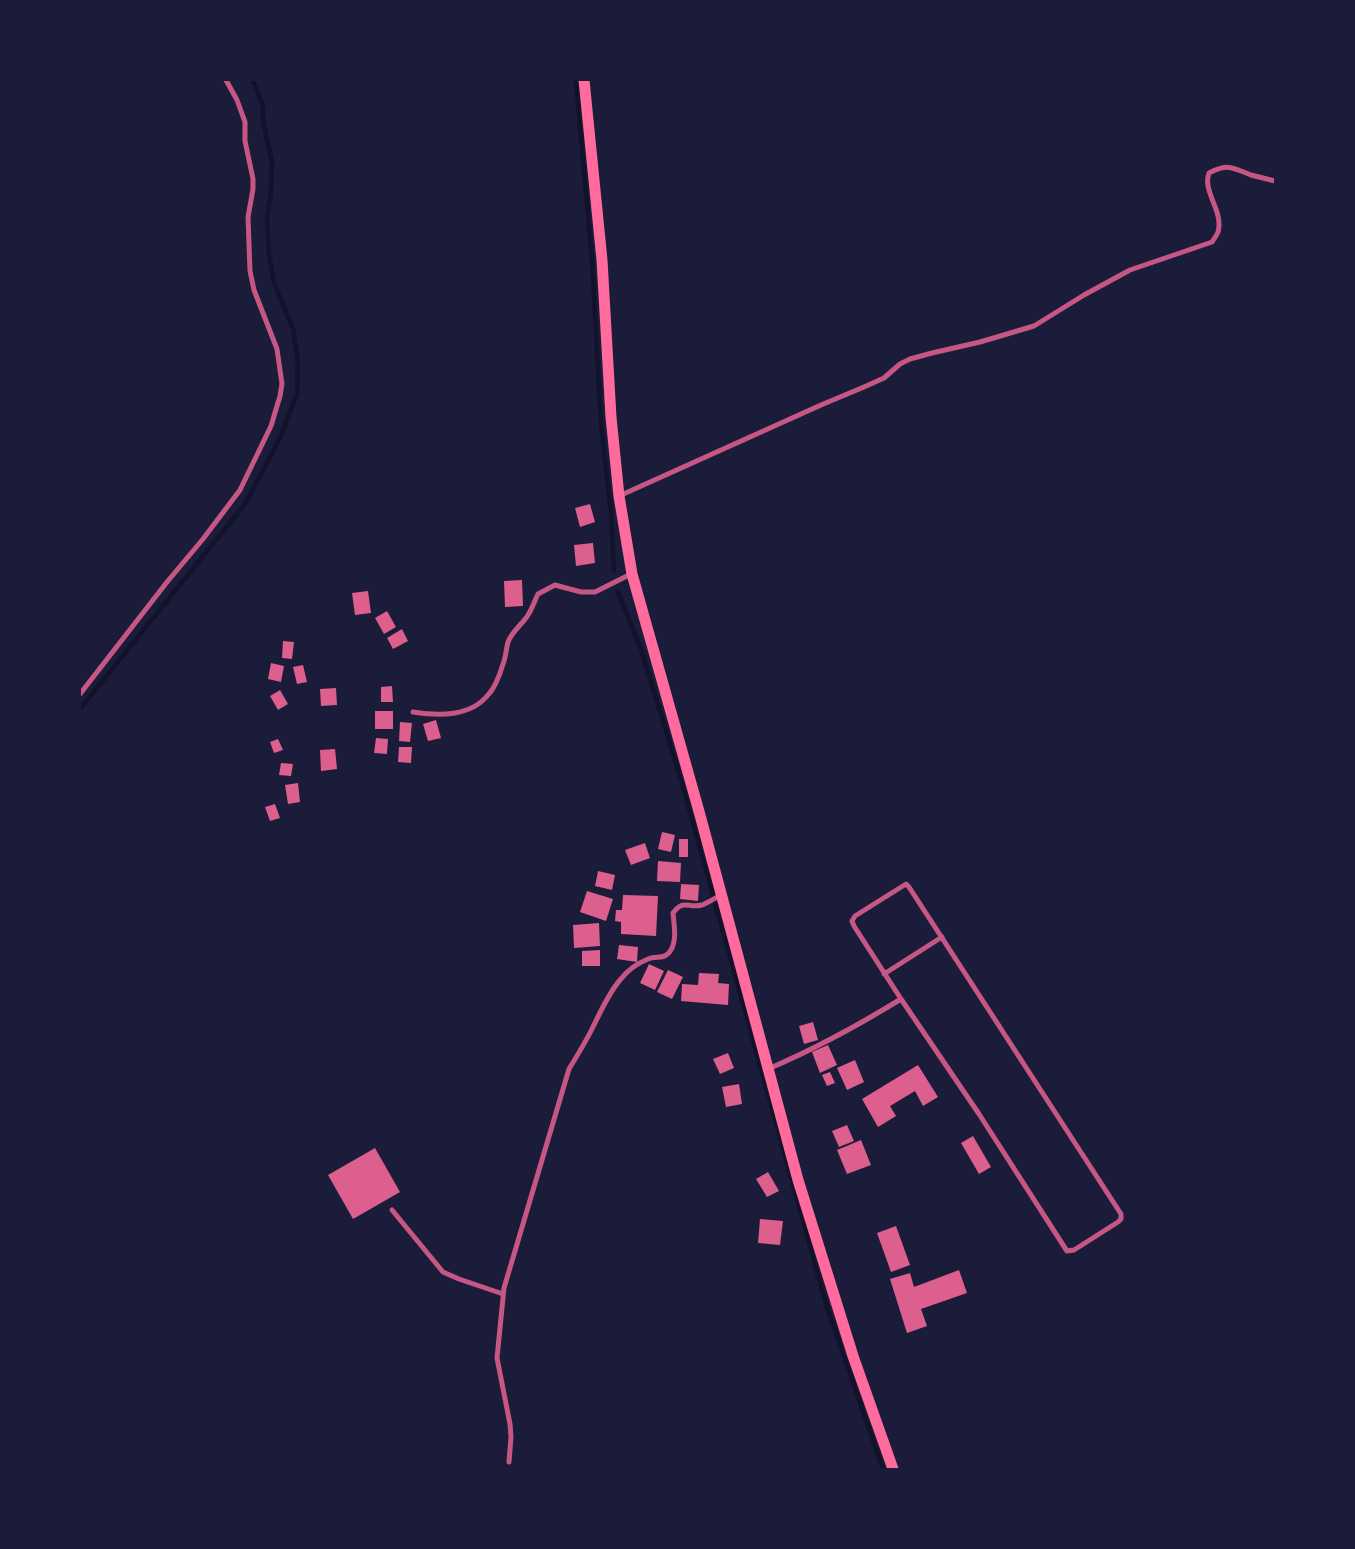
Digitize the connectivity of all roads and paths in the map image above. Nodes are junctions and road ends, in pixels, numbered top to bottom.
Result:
1 (226, 80) edge
2 (584, 80) edge
3 (1275, 181) edge
4 (619, 496) junction
5 (632, 574) junction
6 (80, 694) edge
7 (413, 712) dead end
8 (721, 895) junction
9 (942, 937) junction
10 (884, 974) junction
11 (900, 999) junction
12 (768, 1069) junction
13 (392, 1210) dead end
14 (503, 1294) junction
15 (509, 1462) dead end
16 (893, 1469) edge

1 - 6 street
2 - 4 main road
3 - 4 street
4 - 5 main road
5 - 7 street
5 - 8 main road
8 - 12 main road
8 - 14 street
9 - 10 street
9 - 10 street
9 - 11 street
10 - 11 street
11 - 12 street
12 - 16 main road
13 - 14 street
14 - 15 street

